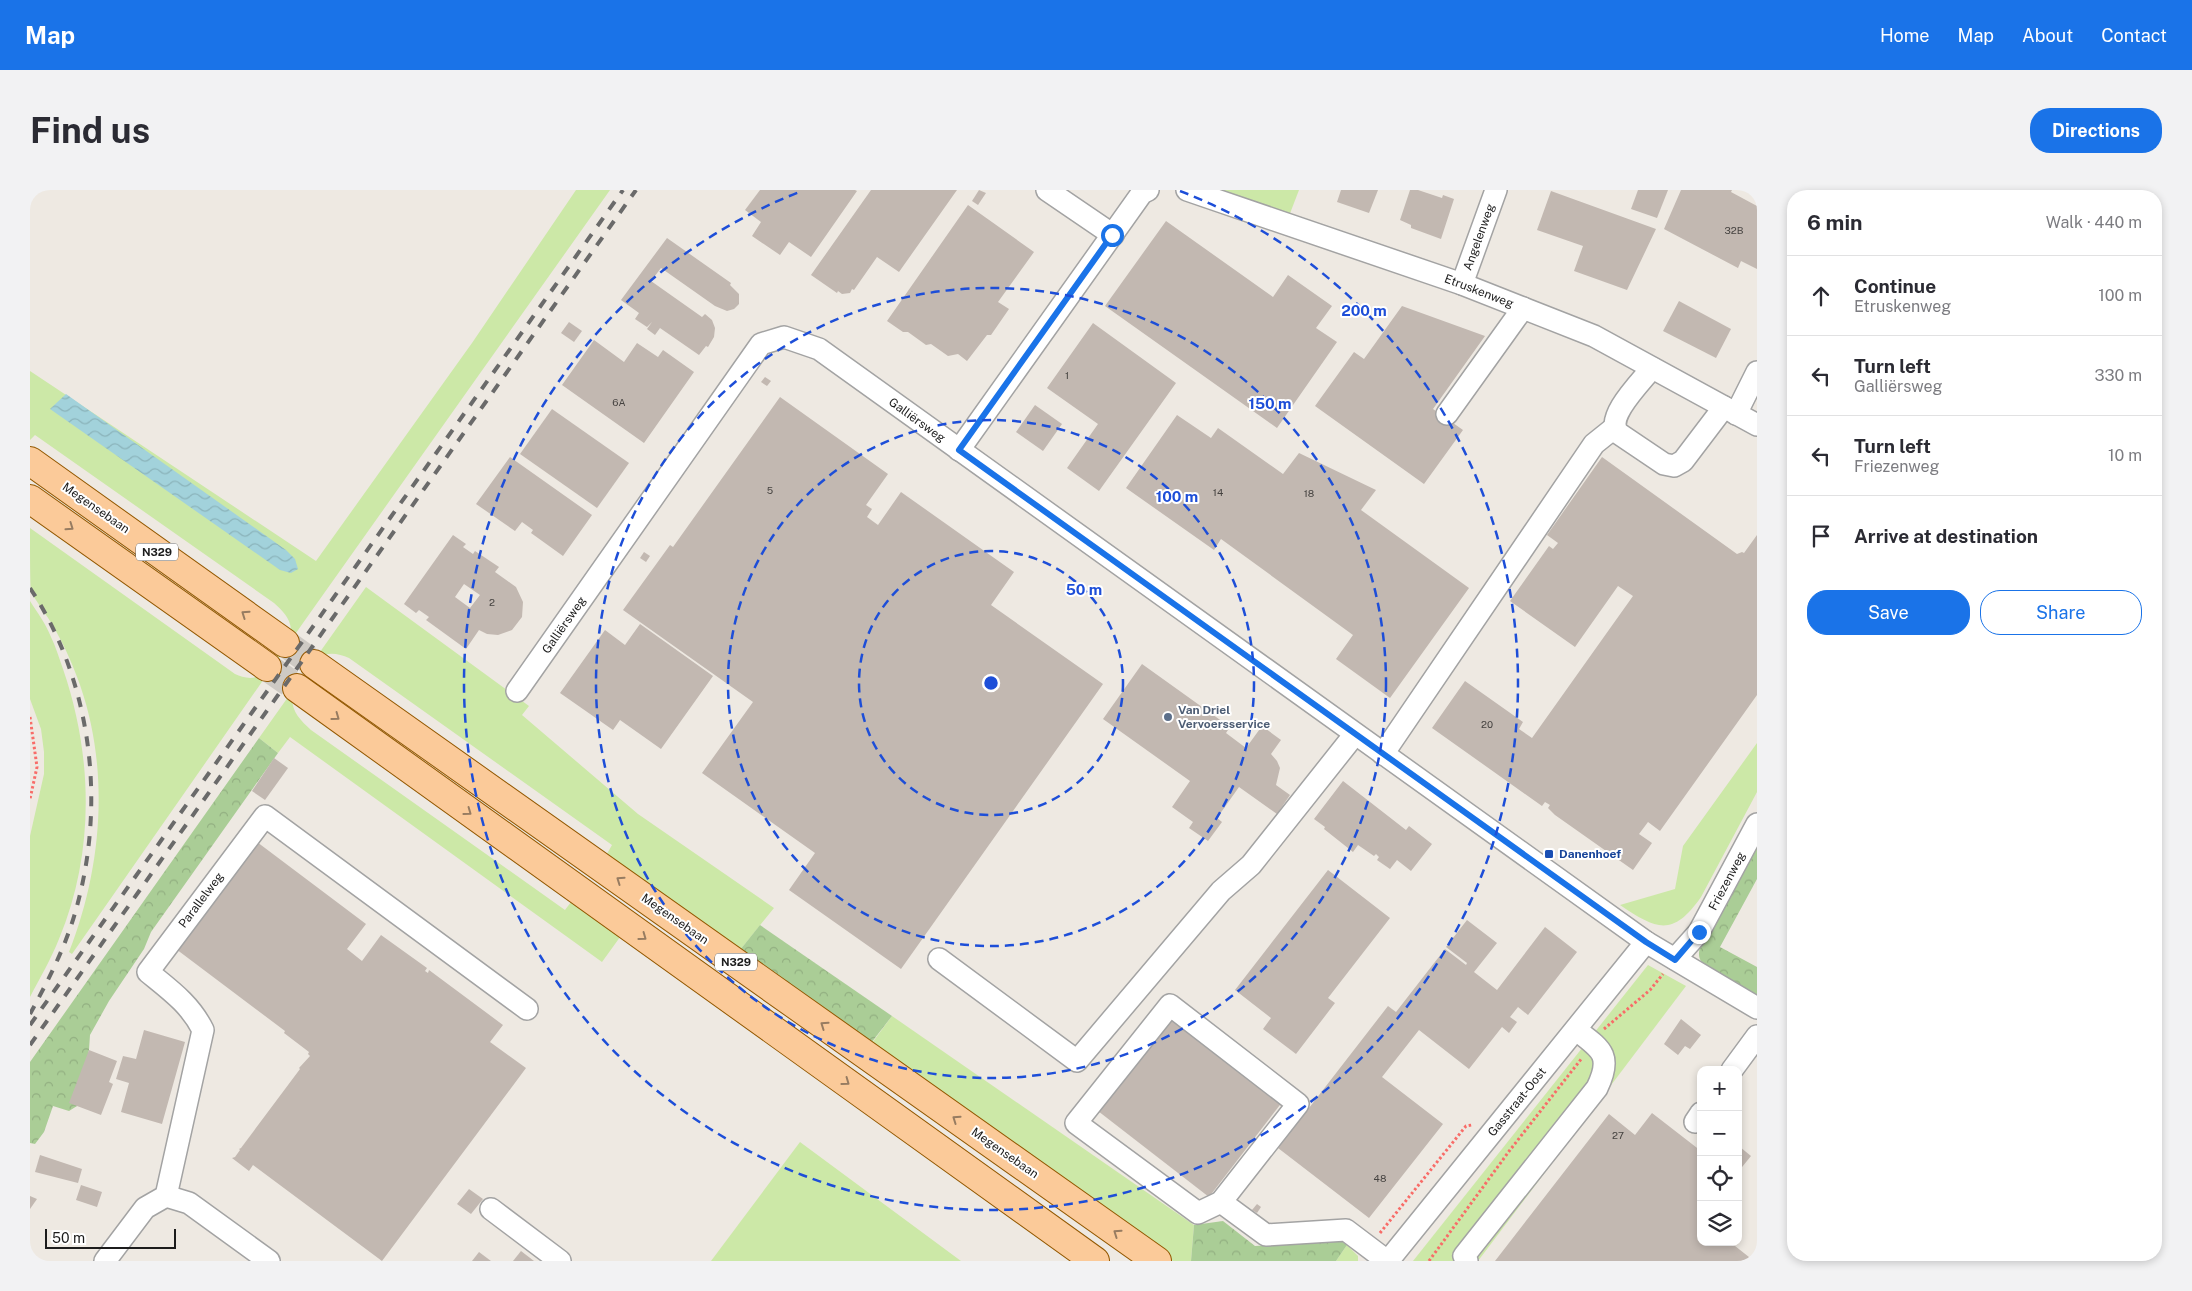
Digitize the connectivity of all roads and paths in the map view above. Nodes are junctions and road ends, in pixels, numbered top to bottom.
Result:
1 (1047, 190) edge
2 (1148, 190) edge
3 (1187, 190) edge
4 (1496, 190) edge
5 (1112, 235) junction
6 (1462, 284) junction
7 (1523, 308) junction
8 (1652, 368) junction
9 (1757, 372) edge
10 (1730, 410) junction
11 (1447, 414) dead end
12 (1757, 425) edge
13 (1614, 428) junction
14 (959, 450) junction
15 (30, 461) edge
16 (30, 499) edge
17 (285, 642) tunnel mouth
18 (314, 664) tunnel mouth
19 (267, 667) tunnel mouth
20 (297, 688) tunnel mouth
21 (517, 691) dead end
22 (30, 717) edge
23 (1355, 734) junction
24 (1383, 754) junction
25 (30, 799) edge
26 (1757, 824) edge
27 (1646, 942) junction
28 (940, 958) dead end
29 (1675, 960) junction
30 (1757, 1008) edge
31 (527, 1009) dead end
32 (1576, 1030) junction
33 (1757, 1036) edge
34 (1593, 1043) junction
35 (1735, 1066) edge
36 (166, 1196) junction
37 (1222, 1202) junction
38 (491, 1210) dead end
39 (105, 1261) edge
40 (269, 1261) edge
41 (560, 1261) edge
42 (1096, 1261) edge
43 (1157, 1261) edge
44 (1388, 1261) edge
45 (1429, 1261) edge
46 (1467, 1261) edge

1 - 5 street
2 - 5 street
3 - 6 street, Etruskenweg
4 - 6 street, Angelenweg
5 - 14 street
6 - 7 street, Etruskenweg
7 - 8 street, Etruskenweg
7 - 11 street
8 - 10 street, Etruskenweg
8 - 13 street
9 - 10 street
10 - 12 street, Etruskenweg
10 - 13 street
13 - 24 street
14 - 21 street, Galliërsweg
14 - 23 street, Galliërsweg
17 -> 15 main road, Megensebaan / N329
16 -> 19 main road, N329
43 -> 18 main road, Megensebaan / N329
20 -> 42 main road, N329
22 - 25 path
23 - 24 street, Galliërsweg
23 - 28 street
24 - 27 street, Galliërsweg
26 - 29 street, Friezenweg
27 - 29 street, Galliërsweg
27 - 32 street, Gasstraat-Oost
29 - 30 street, Galliërsweg
29 - 34 path, Gasstraat-Oost
31 - 36 street, Parallelweg
32 - 34 street
32 - 44 street, Gasstraat-Oost
33 - 35 street
34 - 45 path, Gasstraat-Oost
34 - 46 street
36 - 39 street
36 - 40 street
37 - 37 street
37 - 44 street
38 - 41 street

